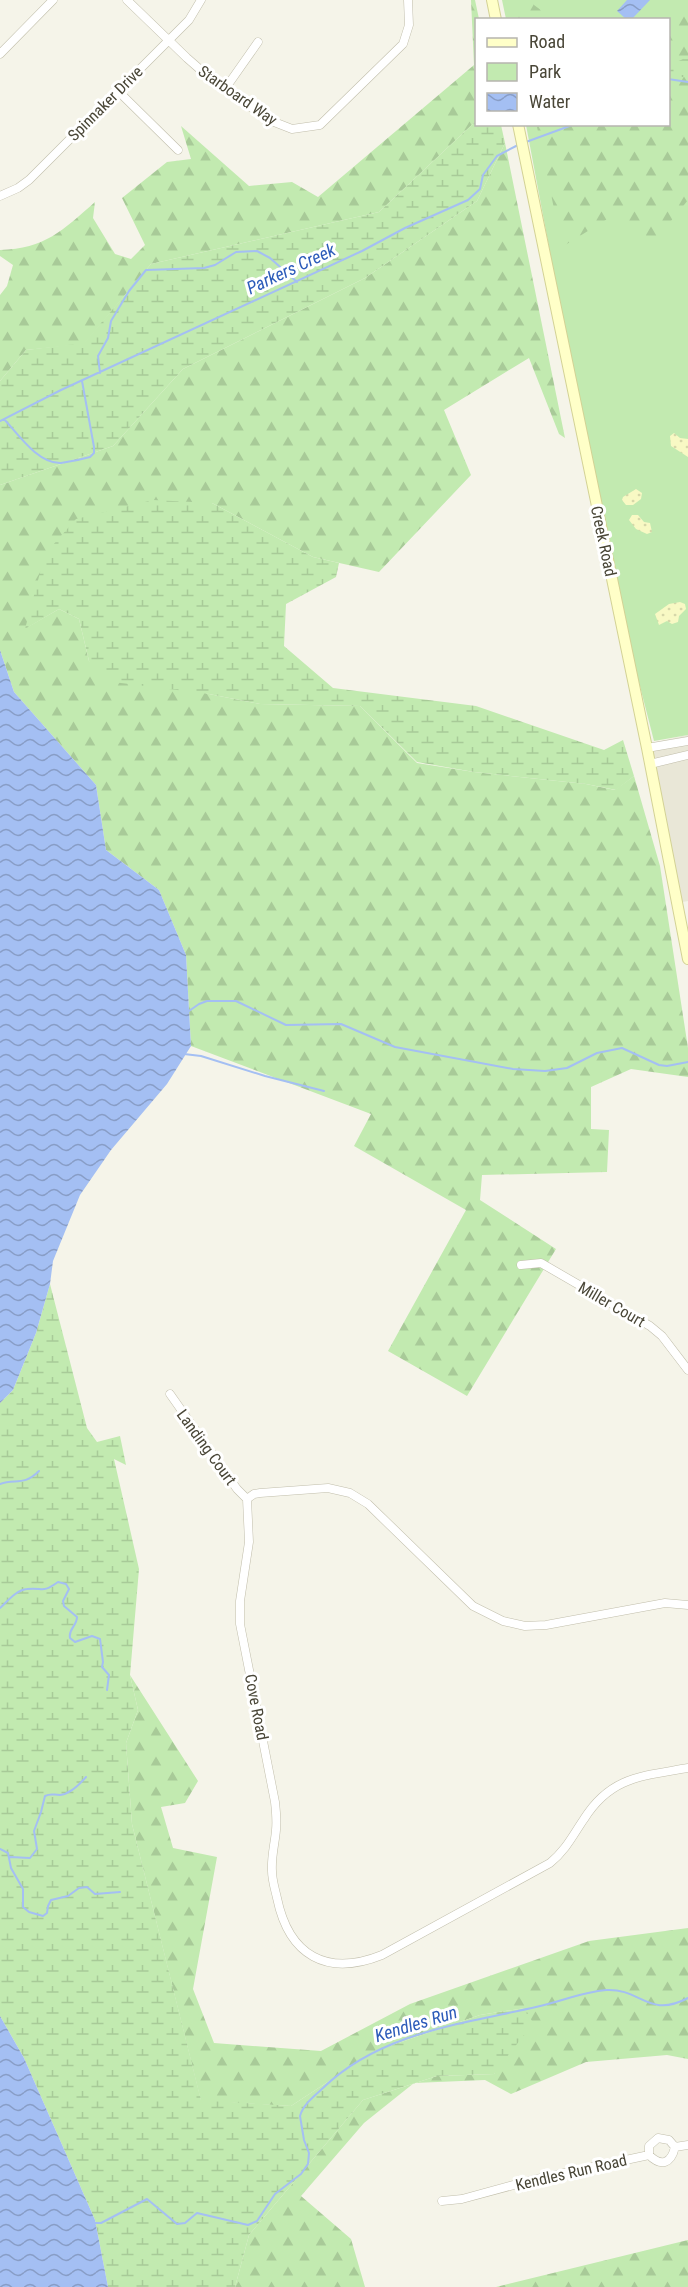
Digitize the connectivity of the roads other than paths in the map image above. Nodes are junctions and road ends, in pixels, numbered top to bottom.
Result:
1 (53, 0) edge
2 (127, 0) edge
3 (201, 0) edge
4 (408, 0) edge
5 (492, 0) edge
6 (496, 18) edge
7 (168, 40) junction
8 (258, 42) dead end
9 (0, 54) edge
10 (225, 89) junction
11 (118, 91) junction
12 (518, 126) edge
13 (177, 150) dead end
14 (0, 196) edge
15 (688, 741) edge
16 (647, 748) junction
17 (688, 756) edge
18 (650, 764) junction
19 (688, 959) edge
20 (521, 1265) dead end
21 (688, 1370) edge
22 (170, 1394) dead end
23 (247, 1499) junction
24 (688, 1605) edge
25 (688, 1768) edge
26 (688, 2145) edge
27 (675, 2147) junction
28 (649, 2155) junction
29 (442, 2201) dead end

1 - 9 street
2 - 7 street, Starboard Way
3 - 7 street, Spinnaker Drive
4 - 10 street, Starboard Way
5 - 6 main road
7 - 10 street, Starboard Way
7 - 11 street, Spinnaker Drive
8 - 10 street
11 - 13 street
11 - 14 street, Spinnaker Drive
12 - 16 main road, Creek Road
15 - 16 street
16 - 18 main road, Creek Road
17 - 18 street
18 - 19 main road, Creek Road
20 - 21 street, Miller Court
22 - 23 street, Landing Court
23 - 24 street
23 - 25 street, Cove Road
26 - 27 street, Kendles Run Road
27 - 28 street, Kendles Run Road
27 - 28 street
28 - 29 street, Kendles Run Road

